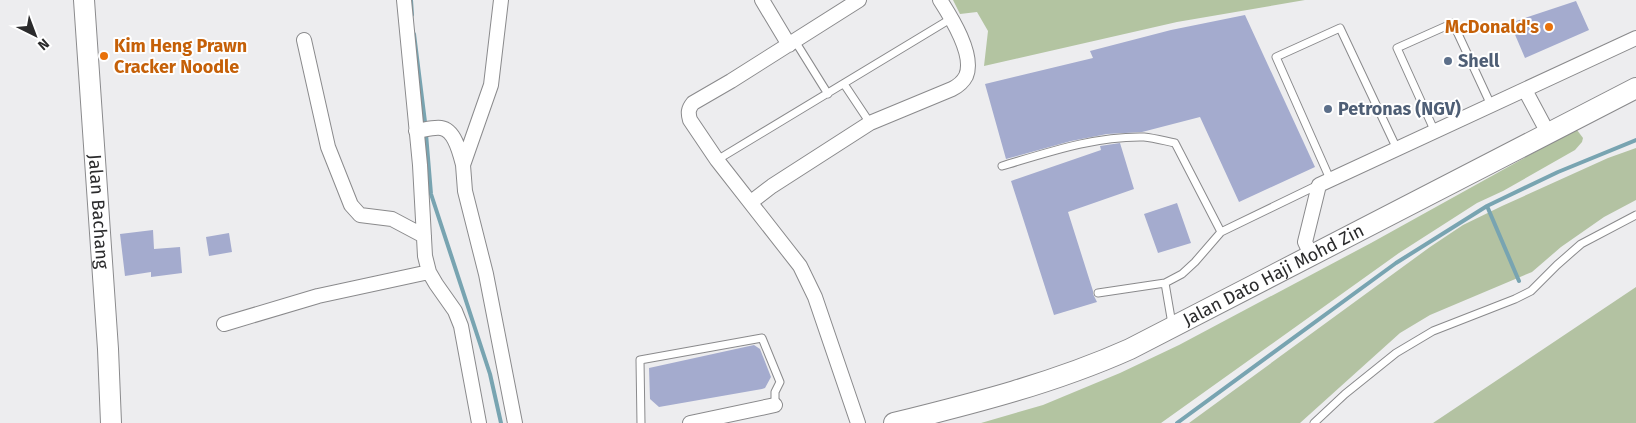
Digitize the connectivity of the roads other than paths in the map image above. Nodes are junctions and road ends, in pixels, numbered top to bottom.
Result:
1 (84, 0) edge
2 (404, 0) edge
3 (501, 0) edge
4 (762, 0) edge
5 (859, 0) edge
6 (940, 0) edge
7 (952, 18) junction
8 (1636, 38) edge
9 (304, 40) dead end
10 (792, 43) junction
11 (844, 84) junction
12 (1636, 88) edge
13 (1525, 90) junction
14 (828, 94) junction
15 (1491, 105) junction
16 (870, 123) junction
17 (418, 131) junction
18 (1435, 132) junction
19 (1548, 133) junction
20 (1397, 149) junction
21 (717, 160) junction
22 (463, 164) junction
23 (1002, 166) dead end
24 (1324, 182) junction
25 (752, 202) junction
26 (1636, 215) edge
27 (1221, 232) junction
28 (424, 236) junction
29 (1311, 255) junction
30 (430, 272) junction
31 (1165, 282) junction
32 (1098, 293) dead end
33 (224, 324) dead end
34 (1173, 327) junction
35 (775, 405) joint
36 (110, 423) edge
37 (479, 423) edge
38 (515, 423) edge
39 (641, 423) edge
40 (690, 423) edge
41 (858, 423) edge
42 (894, 423) edge
43 (1314, 423) edge

1 - 36 main road, Jalan Bachang
2 - 17 street
3 - 22 street
4 - 10 street
5 - 10 street
6 - 7 street
7 - 11 lane
7 - 16 street
8 - 13 street
9 - 28 street
10 - 14 lane
10 - 21 street
11 - 14 lane
11 - 16 lane
12 - 19 main road, Jalan Dato Haji Mohd Zin
13 - 15 street
13 - 19 street
14 - 21 lane
15 - 18 street
15 - 18 lane
16 - 25 street
17 - 22 street
17 - 28 street
18 - 20 street
19 - 29 main road, Jalan Dato Haji Mohd Zin
20 - 24 street
20 - 24 lane
21 - 25 street
22 - 38 street
23 - 27 lane
24 - 27 lane
24 - 29 street
25 - 41 street
26 - 43 lane
27 - 31 lane
28 - 30 street
29 - 34 main road, Jalan Dato Haji Mohd Zin
30 - 33 street
30 - 37 street
31 - 32 lane
31 - 34 lane
34 - 42 main road, Jalan Dato Haji Mohd Zin
35 - 39 lane
35 - 40 street

